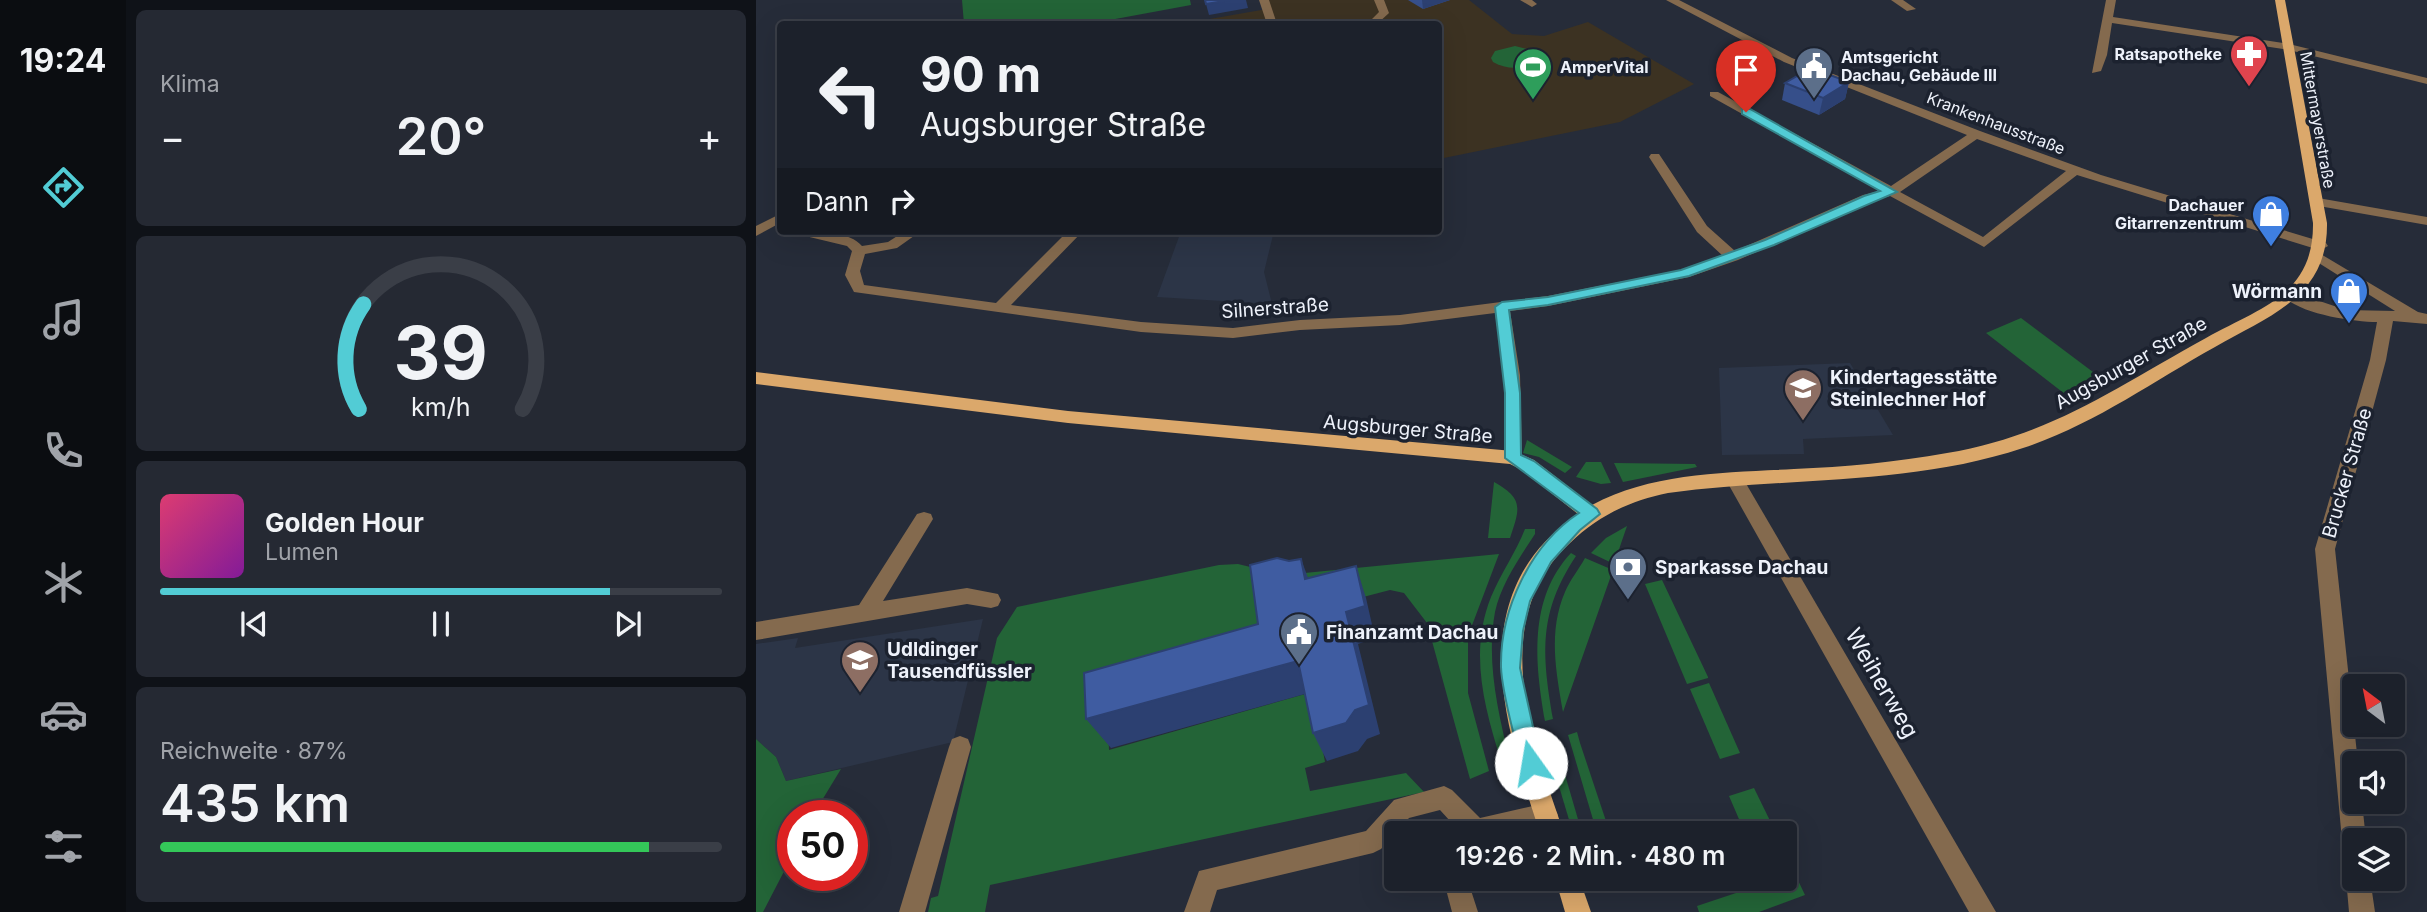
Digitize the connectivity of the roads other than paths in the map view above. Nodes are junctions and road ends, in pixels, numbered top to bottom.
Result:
1 (1264, 0) edge
2 (1379, 0) edge
3 (1671, 0) edge
4 (1896, 0) edge
5 (2111, 0) edge
6 (2280, 0) edge
7 (1911, 9) dead end
8 (2109, 19) junction
9 (1271, 21) edge
10 (1375, 21) edge
11 (2289, 47) junction
12 (2096, 71) dead end
13 (2427, 81) edge
14 (1714, 94) dead end
15 (1976, 134) junction
16 (1655, 157) dead end
17 (2075, 170) junction
18 (1891, 192) junction
19 (2318, 202) junction
20 (2427, 221) edge
21 (777, 222) edge
22 (756, 232) edge
23 (819, 235) edge
24 (908, 235) edge
25 (1072, 235) edge
26 (859, 251) junction
27 (2320, 251) junction
28 (1733, 257) junction
29 (2290, 296) junction
30 (1502, 307) junction
31 (999, 308) junction
32 (2386, 317) junction
33 (2421, 318) edge
34 (756, 378) edge
35 (1513, 458) junction
36 (1735, 480) junction
37 (1591, 514) junction
38 (924, 519) dead end
39 (990, 600) dead end
40 (865, 612) junction
41 (756, 631) edge
42 (960, 747) dead end
43 (1391, 821) edge
44 (1466, 821) edge
45 (1548, 821) edge
46 (1384, 828) edge
47 (2353, 828) edge
48 (1459, 891) edge
49 (1571, 891) edge
50 (2360, 891) edge
51 (912, 912) edge
52 (1197, 912) edge
53 (1465, 912) edge
54 (1578, 912) edge
55 (1983, 912) edge
56 (2362, 912) edge

1 - 9 street
2 - 10 street
3 - 15 street, Krankenhausstraße
4 - 7 street
5 - 8 street
6 - 11 main road, Mittermayerstraße
8 - 11 street
8 - 12 street
11 - 13 street
11 - 19 main road, Mittermayerstraße
14 - 18 street
15 - 17 street, Krankenhausstraße
15 - 18 street, Silnerstraße
16 - 28 street
17 - 18 street
17 - 27 street, Krankenhausstraße
18 - 28 street, Silnerstraße
19 - 20 street
19 - 27 main road, Mittermayerstraße
21 - 22 street
23 - 26 street
24 - 26 street
25 - 31 street
26 - 31 street, Silnerstraße
27 - 29 main road, Augsburger Straße
27 - 33 street
28 - 30 street, Silnerstraße
29 - 32 street
29 - 36 main road, Augsburger Straße
30 - 31 street, Silnerstraße
30 - 35 street
32 - 33 street
32 - 47 street, Brucker Straße
34 - 35 main road, Augsburger Straße
35 - 37 main road, Augsburger Straße
36 - 37 main road, Augsburger Straße
36 - 55 street, Weiherweg
37 - 45 main road
38 - 40 street
39 - 40 street
40 - 41 street
42 - 51 street
43 - 44 street
46 - 52 street
48 - 53 street
49 - 54 main road
50 - 56 street

